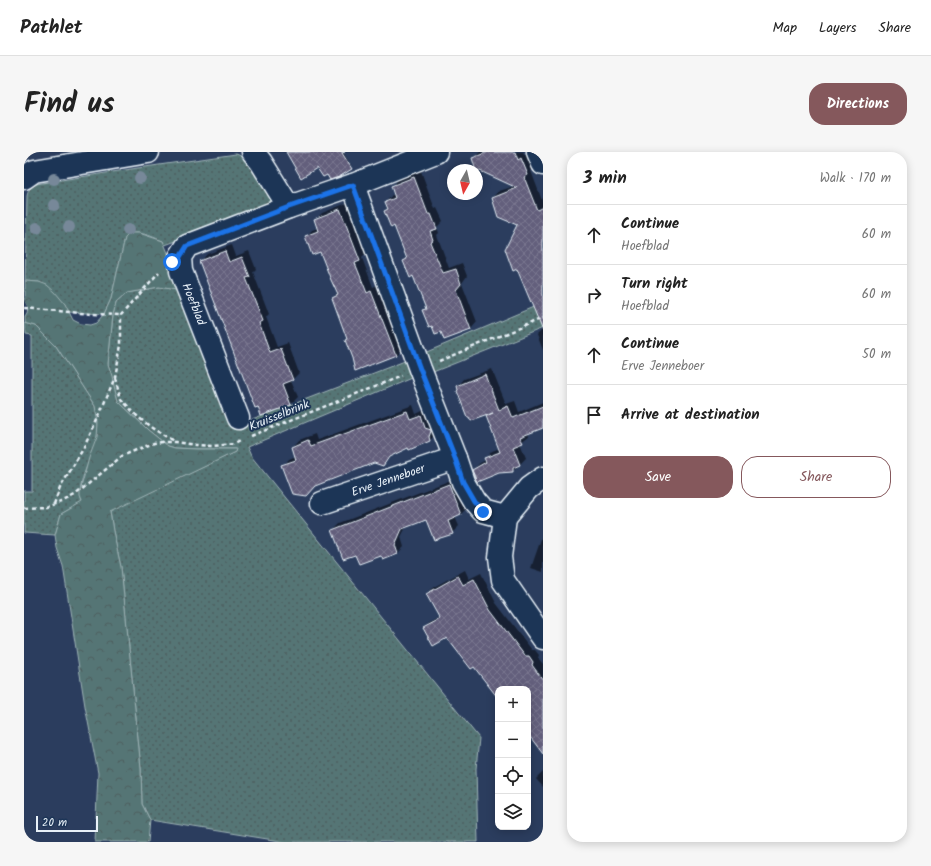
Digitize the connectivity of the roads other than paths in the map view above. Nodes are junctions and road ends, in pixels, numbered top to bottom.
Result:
1 (142, 152) edge
2 (253, 152) edge
3 (436, 152) edge
4 (538, 152) edge
5 (543, 164) edge
6 (24, 178) edge
7 (353, 185) junction
8 (289, 207) junction
9 (238, 418) dead end
10 (455, 458) junction
11 (543, 478) edge
12 (322, 503) dead end
13 (505, 517) junction
14 (543, 638) edge

1 - 6 street
2 - 8 street
3 - 7 street
4 - 5 street
7 - 8 street
7 - 10 street
8 - 9 street, Hoefblad
10 - 12 street, Erve Jenneboer
10 - 13 street
11 - 13 street
13 - 14 street

